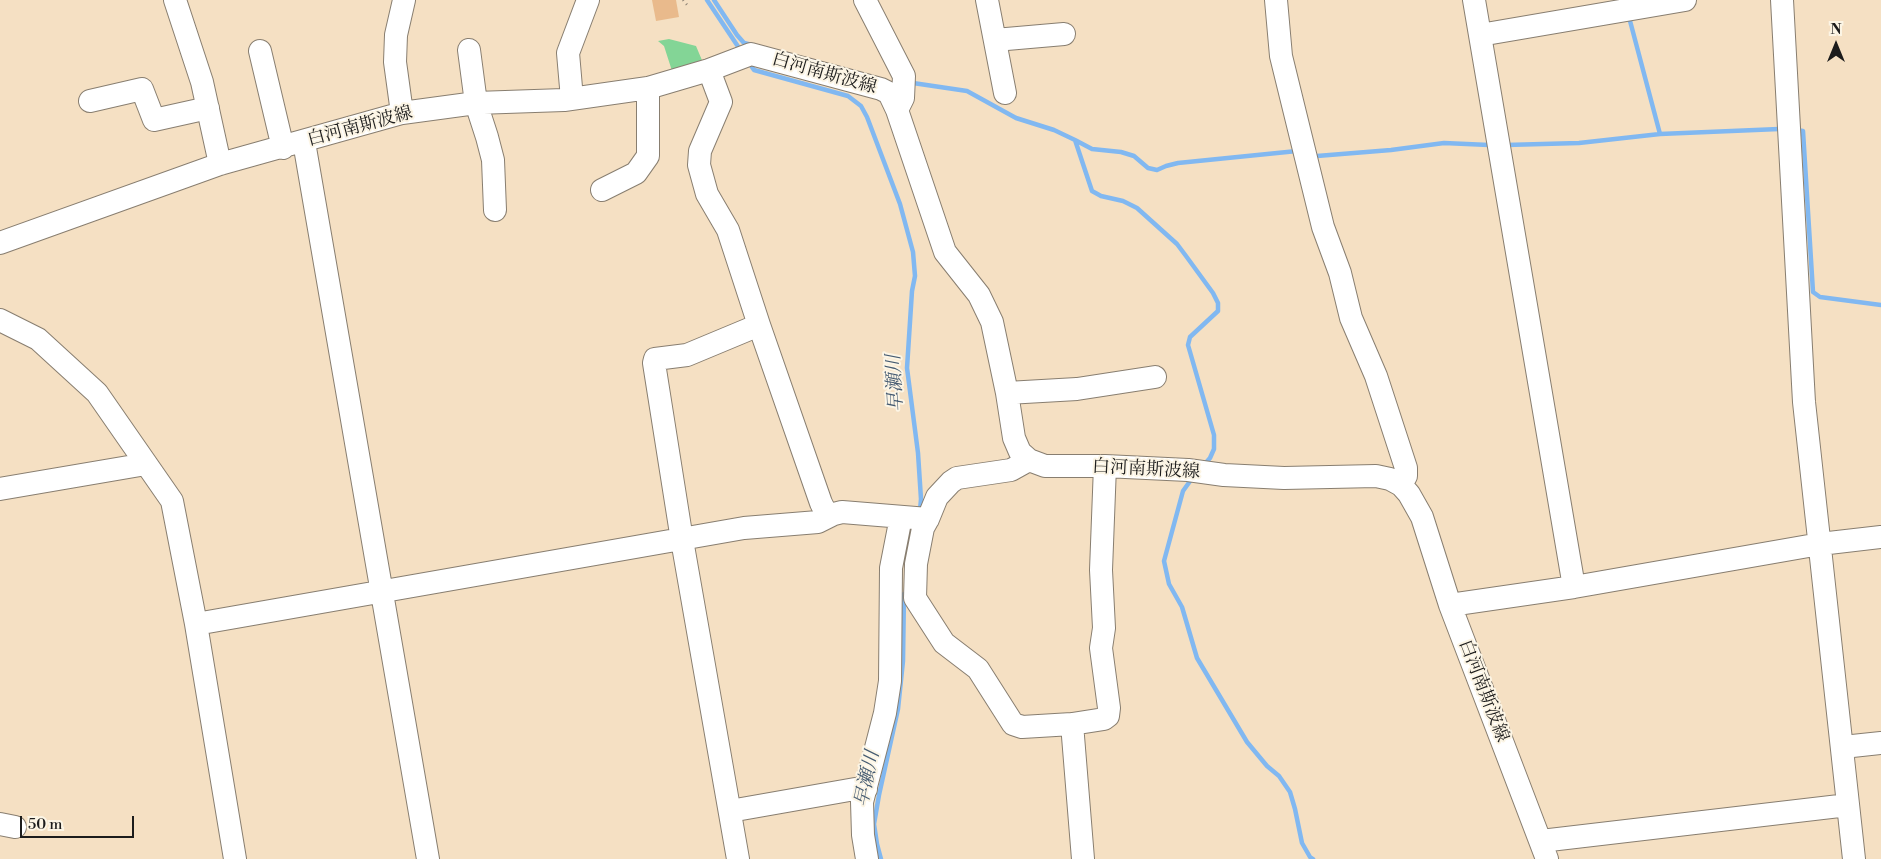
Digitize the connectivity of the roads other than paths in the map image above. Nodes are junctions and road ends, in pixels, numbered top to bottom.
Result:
1 (175, 0) edge
2 (404, 0) edge
3 (588, 0) edge
4 (865, 0) edge
5 (987, 0) edge
6 (1276, 0) edge
7 (1474, 0) edge
8 (1685, 0) edge
9 (1782, 0) edge
10 (1064, 34) dead end
11 (1480, 35) junction
12 (995, 40) junction
13 (469, 50) dead end
14 (260, 51) dead end
15 (709, 70) junction
16 (648, 88) junction
17 (1005, 93) dead end
18 (572, 98) junction
19 (90, 100) dead end
20 (476, 103) junction
21 (208, 108) junction
22 (897, 110) junction
23 (402, 113) junction
24 (293, 145) junction
25 (220, 164) junction
26 (602, 190) dead end
27 (495, 210) dead end
28 (0, 243) edge
29 (0, 320) edge
30 (759, 324) junction
31 (1155, 377) dead end
32 (1008, 393) junction
33 (1029, 460) junction
34 (146, 464) junction
35 (1105, 466) junction
36 (1401, 485) junction
37 (0, 489) edge
38 (828, 517) junction
39 (915, 518) junction
40 (1881, 537) edge
41 (682, 540) junction
42 (1820, 544) junction
43 (1574, 588) junction
44 (381, 592) junction
45 (1450, 605) junction
46 (196, 624) junction
47 (1072, 724) junction
48 (1881, 743) edge
49 (1843, 747) junction
50 (866, 789) junction
51 (1848, 805) junction
52 (730, 811) junction
53 (1544, 850) edge
54 (235, 859) edge
55 (428, 859) edge
56 (738, 859) edge
57 (868, 859) edge
58 (1083, 859) edge
59 (1854, 859) edge

1 - 21 street
2 - 23 street
3 - 18 street
4 - 22 street
5 - 12 street
6 - 36 street
7 - 11 street
8 - 11 street
9 - 42 street
10 - 12 street
11 - 43 street
12 - 17 street
13 - 20 street
14 - 24 street
15 - 16 street, 白河南斯波線
15 - 22 street, 白河南斯波線
15 - 30 street
16 - 18 street, 白河南斯波線
16 - 26 street
18 - 20 street, 白河南斯波線
19 - 21 street
20 - 23 street, 白河南斯波線
20 - 27 street
21 - 25 street
22 - 32 street, 白河南斯波線
23 - 24 street, 白河南斯波線
24 - 25 street, 白河南斯波線
24 - 44 street
25 - 28 street, 白河南斯波線
29 - 34 street
30 - 38 street
30 - 41 street
31 - 32 street
32 - 33 street, 白河南斯波線
33 - 35 street, 白河南斯波線
33 - 39 street
34 - 37 street
34 - 46 street
35 - 36 street, 白河南斯波線
35 - 47 street
36 - 45 street, 白河南斯波線
38 - 39 street
38 - 41 street
39 - 47 street
39 - 50 street
40 - 42 street
41 - 44 street
41 - 52 street
42 - 43 street
42 - 49 street
43 - 45 street
44 - 46 street
44 - 55 street
45 - 53 street, 白河南斯波線
46 - 54 street
47 - 58 street
48 - 49 street
49 - 51 street
50 - 52 street
50 - 57 street
51 - 53 street
51 - 59 street
52 - 56 street

